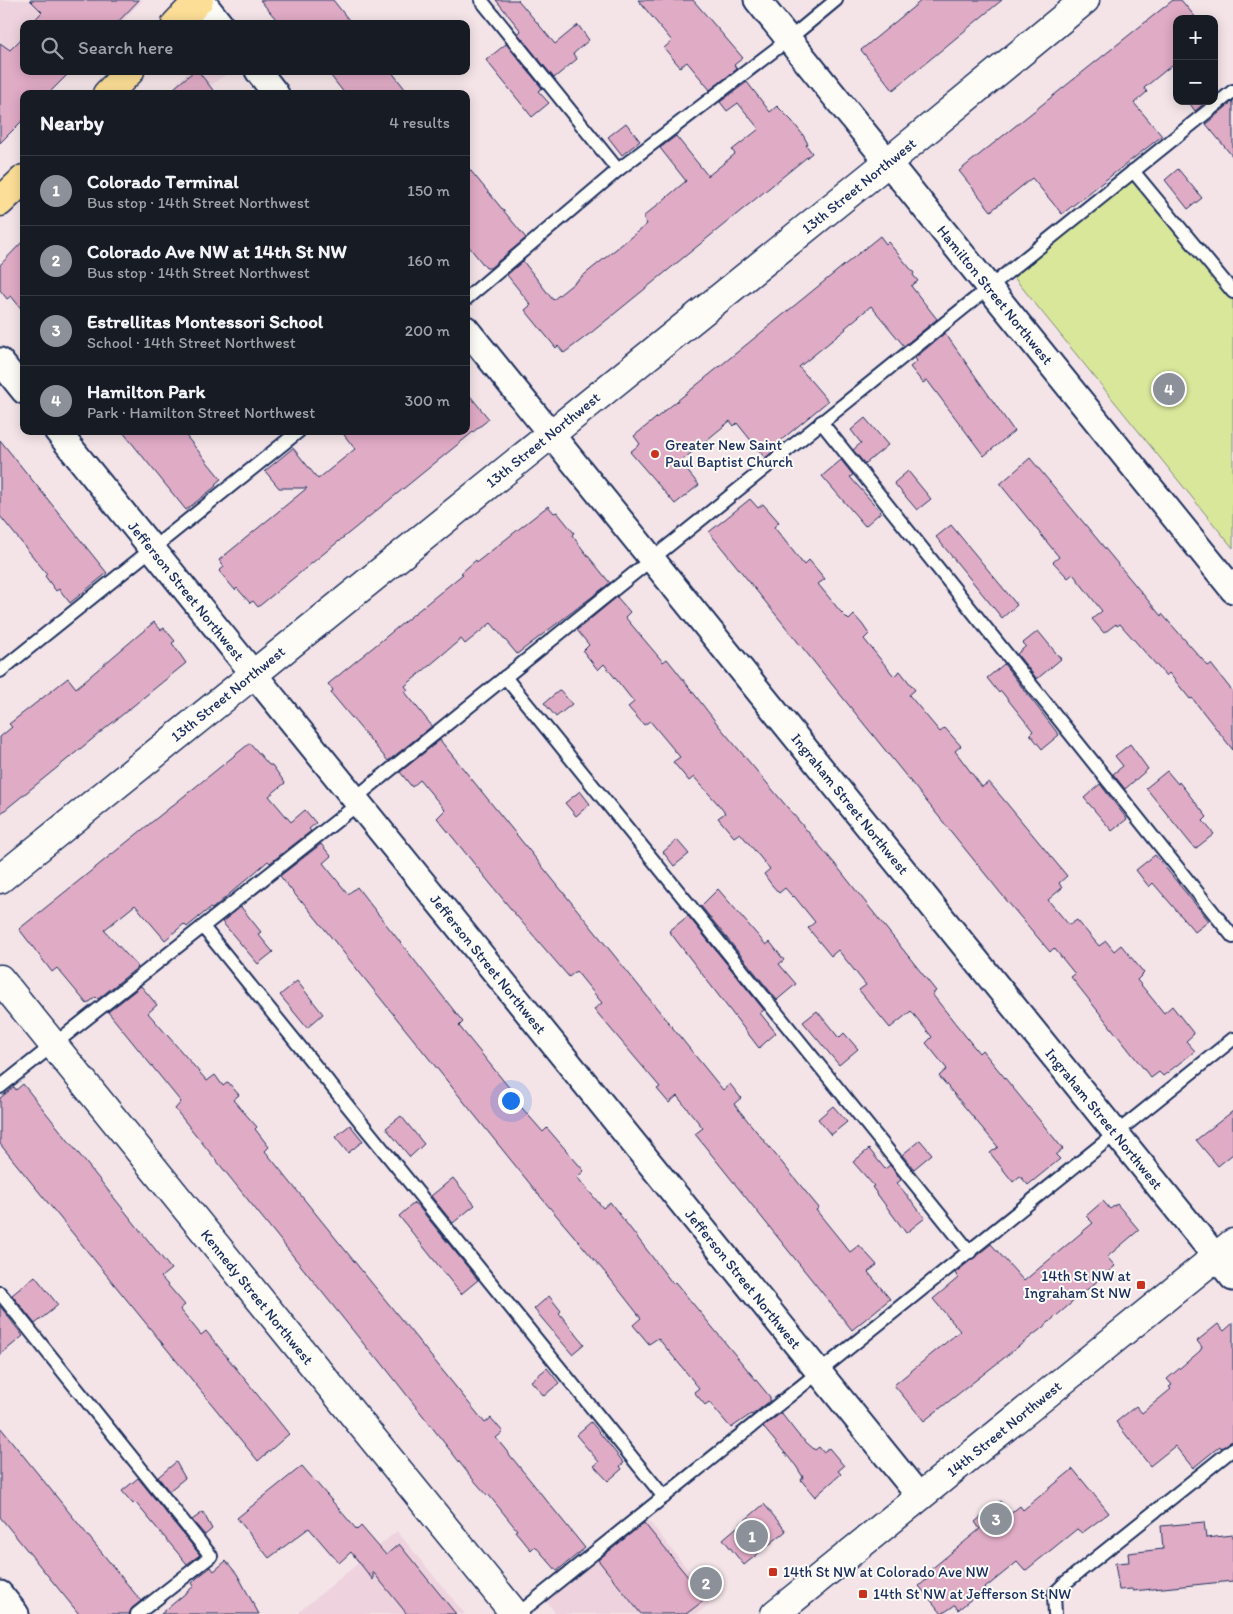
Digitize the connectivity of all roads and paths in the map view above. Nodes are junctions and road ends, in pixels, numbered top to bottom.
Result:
1 (200, 0) edge
2 (481, 0) edge
3 (758, 0) edge
4 (836, 0) edge
5 (1085, 0) edge
6 (180, 20) edge
7 (217, 20) edge
8 (789, 39) junction
9 (126, 75) edge
10 (261, 75) edge
11 (112, 90) edge
12 (273, 90) edge
13 (1233, 91) edge
14 (888, 162) junction
15 (618, 170) junction
16 (1133, 171) junction
17 (20, 182) edge
18 (0, 202) edge
19 (989, 287) junction
20 (1233, 292) edge
21 (470, 295) edge
22 (470, 334) edge
23 (0, 361) edge
24 (20, 386) edge
25 (822, 422) junction
26 (551, 434) junction
27 (59, 435) edge
28 (294, 435) edge
29 (151, 548) junction
30 (652, 558) junction
31 (1233, 590) edge
32 (0, 672) edge
33 (253, 674) junction
34 (505, 677) junction
35 (356, 802) junction
36 (0, 879) edge
37 (203, 926) junction
38 (1233, 937) edge
39 (0, 979) edge
40 (1233, 1039) edge
41 (53, 1044) junction
42 (0, 1087) edge
43 (1116, 1134) junction
44 (1224, 1250) edge
45 (970, 1252) junction
46 (1233, 1278) edge
47 (0, 1293) edge
48 (820, 1374) junction
49 (1233, 1450) edge
50 (664, 1497) junction
51 (920, 1497) junction
52 (0, 1594) edge
53 (16, 1614) edge
54 (137, 1614) edge
55 (516, 1614) edge
56 (775, 1614) edge
57 (1055, 1614) edge

1 - 6 highway
1 - 7 street
2 - 15 lane
3 - 8 street, Hamilton Street Northwest
4 - 8 lane
5 - 14 street, 13th Street Northwest
8 - 14 street, Hamilton Street Northwest
8 - 15 lane
9 - 11 highway
10 - 12 street
13 - 16 lane
14 - 19 street, Hamilton Street Northwest
14 - 26 street, 13th Street Northwest
15 - 21 lane
16 - 19 lane
16 - 20 lane
17 - 18 highway
19 - 25 lane
19 - 31 street, Hamilton Street Northwest
22 - 26 street, Ingraham Street Northwest
23 - 24 street
25 - 30 lane
25 - 38 lane
26 - 30 street, Ingraham Street Northwest
26 - 33 street, 13th Street Northwest
27 - 29 street, Jefferson Street Northwest
28 - 29 lane
29 - 32 lane
29 - 33 street, Jefferson Street Northwest
30 - 34 lane
30 - 43 street, Ingraham Street Northwest
33 - 35 street, Jefferson Street Northwest
33 - 36 street, 13th Street Northwest
34 - 35 lane
34 - 45 lane
35 - 37 lane
35 - 48 street, Jefferson Street Northwest
37 - 41 lane
37 - 50 lane
39 - 41 street, Kennedy Street Northwest
40 - 43 lane
41 - 42 lane
41 - 55 street, Kennedy Street Northwest
43 - 44 street, Ingraham Street Northwest
43 - 45 lane
44 - 46 street, Ingraham Street Northwest
44 - 51 street, 14th Street Northwest
45 - 48 lane
47 - 54 lane
48 - 50 lane
48 - 51 street, Jefferson Street Northwest
49 - 57 lane
50 - 55 lane
51 - 56 street, 14th Street Northwest
52 - 53 street

